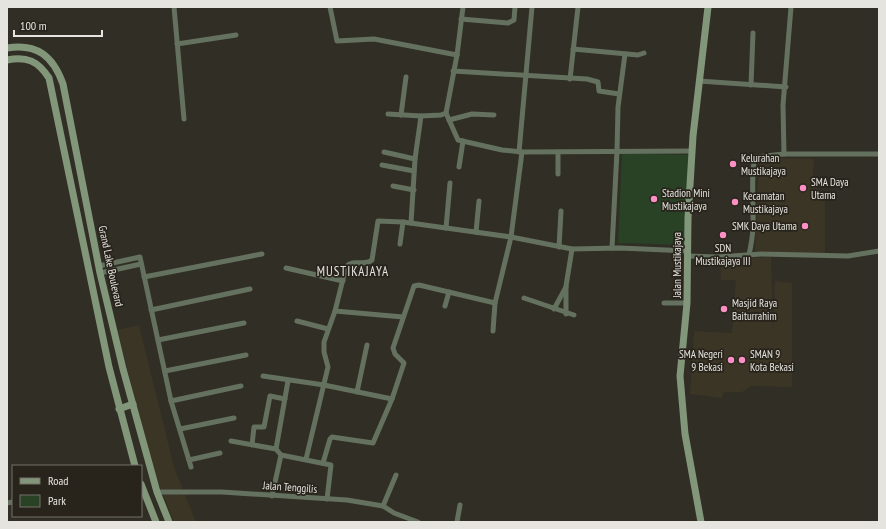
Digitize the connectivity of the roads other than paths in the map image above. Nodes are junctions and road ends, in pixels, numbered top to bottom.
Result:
1 (174, 7) edge
2 (330, 7) edge
3 (462, 7) edge
4 (515, 7) edge
5 (532, 7) edge
6 (578, 7) edge
7 (708, 7) edge
8 (791, 7) edge
9 (461, 19) junction
10 (753, 33) dead end
11 (236, 35) dead end
12 (177, 44) junction
13 (7, 48) edge
14 (573, 49) junction
15 (644, 53) dead end
16 (624, 54) junction
17 (457, 55) junction
18 (7, 60) edge
19 (453, 71) junction
20 (526, 75) junction
21 (406, 77) dead end
22 (570, 78) junction
23 (699, 81) junction
24 (751, 86) junction
25 (786, 86) junction
26 (619, 94) junction
27 (446, 113) junction
28 (388, 114) dead end
29 (401, 115) junction
30 (494, 115) dead end
31 (421, 116) junction
32 (184, 119) dead end
33 (449, 120) junction
34 (75, 140) junction
35 (463, 141) junction
36 (63, 142) junction
37 (617, 151) junction
38 (692, 151) junction
39 (384, 152) dead end
40 (521, 152) junction
41 (558, 152) junction
42 (784, 154) junction
43 (879, 154) edge
44 (415, 159) junction
45 (382, 165) dead end
46 (459, 167) dead end
47 (414, 171) junction
48 (558, 174) dead end
49 (450, 183) dead end
50 (393, 186) dead end
51 (414, 190) junction
52 (479, 201) dead end
53 (561, 211) dead end
54 (404, 222) junction
55 (411, 223) junction
56 (446, 228) junction
57 (476, 232) junction
58 (511, 237) junction
59 (400, 244) dead end
60 (559, 247) junction
61 (612, 248) junction
62 (572, 249) junction
63 (879, 252) edge
64 (688, 253) junction
65 (262, 254) dead end
66 (749, 255) junction
67 (141, 264) junction
68 (286, 268) dead end
69 (100, 269) junction
70 (144, 277) junction
71 (343, 281) junction
72 (566, 286) junction
73 (250, 289) dead end
74 (449, 292) junction
75 (524, 298) dead end
76 (495, 303) junction
77 (664, 303) dead end
78 (687, 303) junction
79 (445, 306) dead end
80 (554, 309) junction
81 (151, 310) junction
82 (335, 311) junction
83 (566, 314) junction
84 (574, 315) dead end
85 (403, 317) junction
86 (297, 320) dead end
87 (244, 323) dead end
88 (328, 329) junction
89 (493, 331) dead end
90 (158, 340) junction
91 (367, 345) dead end
92 (246, 355) dead end
93 (165, 371) junction
94 (263, 376) dead end
95 (288, 381) junction
96 (324, 385) junction
97 (241, 386) dead end
98 (357, 392) junction
99 (285, 399) junction
100 (392, 399) junction
101 (171, 401) junction
102 (133, 404) junction
103 (119, 409) junction
104 (234, 418) dead end
105 (180, 429) junction
106 (231, 441) dead end
107 (252, 445) junction
108 (276, 449) junction
109 (220, 453) dead end
110 (281, 455) junction
111 (306, 459) junction
112 (189, 460) junction
113 (323, 463) junction
114 (135, 465) edge
115 (191, 467) dead end
116 (396, 475) dead end
117 (142, 492) edge
118 (158, 492) junction
119 (272, 496) junction
120 (327, 499) junction
121 (460, 505) dead end
122 (382, 506) junction
123 (156, 522) edge
124 (169, 522) edge
125 (418, 522) edge
126 (457, 522) edge
127 (701, 522) edge

1 - 12 street
2 - 17 street
3 - 9 street
4 - 9 street
5 - 20 street
6 - 14 street
7 - 23 street, Jalan Mustikajaya
8 - 25 street
9 - 17 street
10 - 24 street
11 - 12 street
12 - 32 street
13 - 34 street, Grand Lake Boulevard
14 - 16 street
14 - 22 street
15 - 16 street
16 - 26 street
17 - 19 street
18 - 36 street
19 - 20 street
19 - 27 street
20 - 22 street
20 - 40 street
21 - 29 street
22 - 26 street
23 - 24 street
23 - 38 street, Jalan Mustikajaya
24 - 25 street
25 - 42 street
26 - 37 street
27 - 31 street
27 - 33 street
28 - 29 street
29 - 31 street
30 - 33 street
31 - 44 street
33 - 35 street
34 - 36 street
34 - 69 street, Grand Lake Boulevard
35 - 40 street
35 - 46 street
36 - 103 street
37 - 38 street
37 - 41 street
37 - 61 street
38 - 64 street, Jalan Mustikajaya
39 - 44 street
40 - 41 street
40 - 58 street
41 - 48 street
42 - 43 street
42 - 66 street
44 - 47 street
45 - 47 street
47 - 51 street
49 - 56 street
50 - 51 street
51 - 55 street
52 - 57 street
53 - 60 street
54 - 55 street
54 - 59 street
54 - 71 street
55 - 56 street
56 - 57 street
57 - 58 street
58 - 60 street
58 - 76 street
60 - 62 street
61 - 62 street
61 - 64 street
62 - 72 street
63 - 66 street
64 - 66 street
64 - 78 street, Jalan Mustikajaya
65 - 70 street
67 - 69 street
67 - 69 street
67 - 70 street
68 - 71 street
69 - 102 street, Grand Lake Boulevard
70 - 81 street
71 - 82 street
72 - 80 street
72 - 83 street
73 - 81 street
74 - 76 street
74 - 79 street
74 - 85 street
75 - 80 street
76 - 89 street
77 - 78 street
78 - 127 street, Jalan Mustikajaya
80 - 83 street
81 - 90 street
82 - 85 street
82 - 88 street
83 - 84 street
85 - 100 street
86 - 88 street
87 - 90 street
88 - 96 street
90 - 93 street
91 - 98 street
92 - 93 street
93 - 101 street
94 - 95 street
95 - 96 street
95 - 99 street
96 - 98 street
96 - 111 street
97 - 101 street
98 - 100 street
99 - 107 street
99 - 108 street
100 - 113 street
101 - 105 street
102 - 103 street
102 - 118 street, Grand Lake Boulevard
103 - 114 street
104 - 105 street
105 - 112 street
106 - 107 street
107 - 108 street
108 - 110 street
109 - 112 street
110 - 111 street
110 - 119 street
111 - 113 street
112 - 115 street
113 - 120 street
116 - 122 street
117 - 123 street
118 - 119 street, Jalan Tenggilis
118 - 124 street, Grand Lake Boulevard
119 - 120 street, Jalan Tenggilis
120 - 122 street, Jalan Tenggilis
121 - 126 street
122 - 125 street, Jalan Tenggilis

